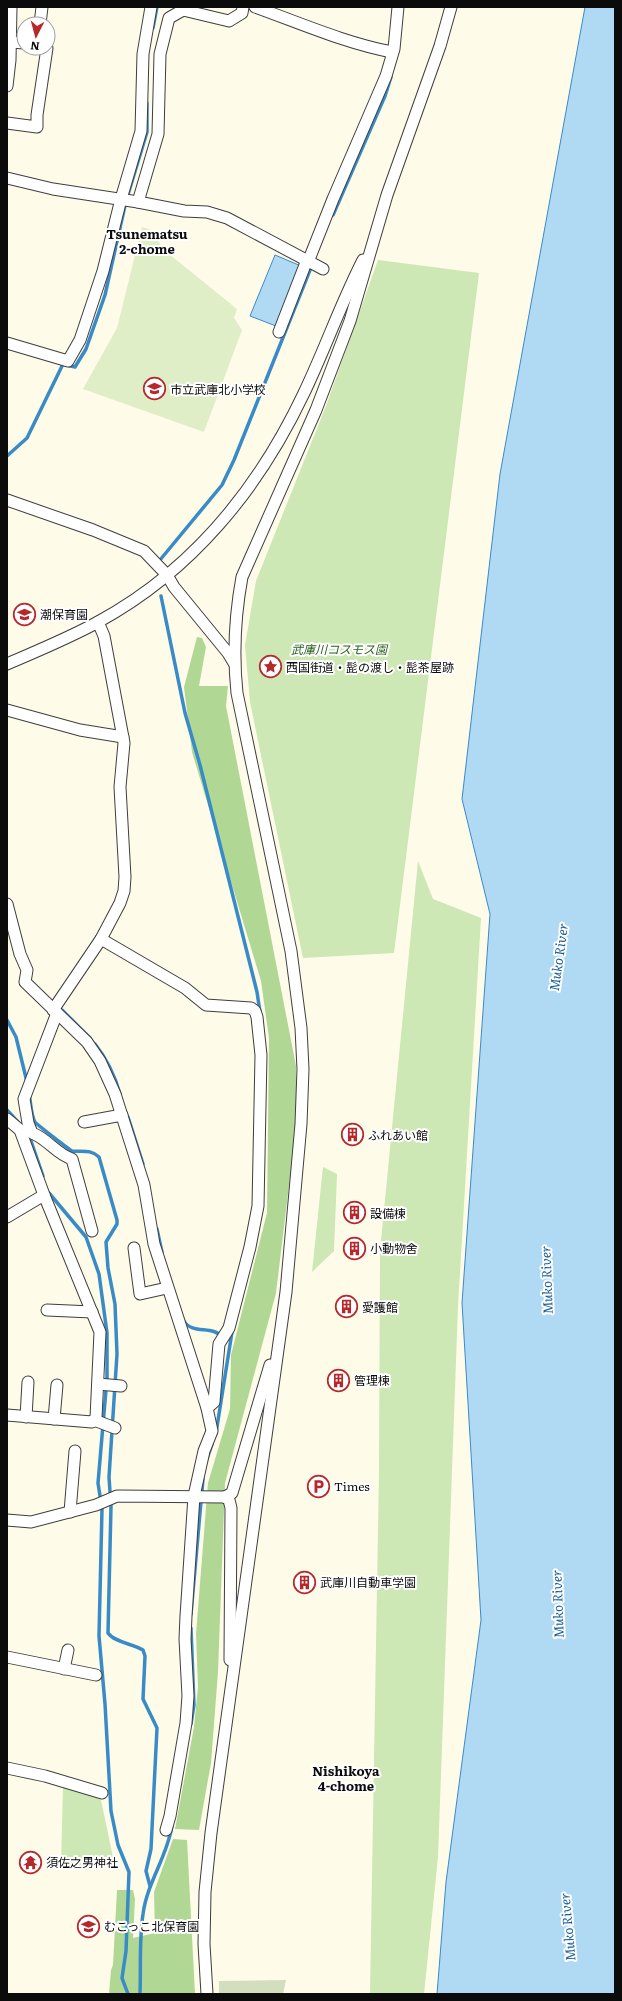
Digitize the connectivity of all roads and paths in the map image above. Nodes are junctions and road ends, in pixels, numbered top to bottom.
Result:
1 (11, 7) edge
2 (152, 7) edge
3 (243, 7) edge
4 (255, 7) edge
5 (398, 7) edge
6 (451, 7) edge
7 (11, 42) junction
8 (16, 42) edge
9 (392, 52) junction
10 (46, 56) edge
11 (7, 86) edge
12 (7, 123) edge
13 (7, 178) edge
14 (121, 199) junction
15 (138, 202) junction
16 (376, 235) junction
17 (309, 262) junction
18 (324, 269) dead end
19 (279, 332) dead end
20 (7, 343) edge
21 (7, 500) edge
22 (167, 575) junction
23 (98, 622) junction
24 (234, 663) junction
25 (7, 664) edge
26 (7, 710) edge
27 (123, 737) junction
28 (7, 904) edge
29 (101, 939) junction
30 (56, 1009) junction
31 (122, 1115) junction
32 (7, 1119) edge
33 (84, 1122) dead end
34 (24, 1126) junction
35 (44, 1195) junction
36 (7, 1217) edge
37 (92, 1231) dead end
38 (134, 1248) dead end
39 (167, 1288) junction
40 (47, 1310) dead end
41 (92, 1312) junction
42 (278, 1344) junction
43 (28, 1382) dead end
44 (100, 1384) junction
45 (57, 1385) dead end
46 (121, 1386) dead end
47 (210, 1406) junction
48 (7, 1415) edge
49 (26, 1416) junction
50 (54, 1419) junction
51 (94, 1420) junction
52 (116, 1428) dead end
53 (75, 1451) dead end
54 (195, 1496) junction
55 (225, 1497) junction
56 (70, 1512) junction
57 (7, 1520) edge
58 (68, 1650) dead end
59 (7, 1657) edge
60 (64, 1669) junction
61 (96, 1675) dead end
62 (233, 1676) junction
63 (7, 1768) edge
64 (102, 1793) dead end
65 (166, 1830) dead end
66 (207, 1994) edge

1 - 7 street
2 - 14 street
3 - 15 street
4 - 9 street
5 - 9 street
6 - 16 street
7 - 8 street
7 - 11 street
9 - 17 street
10 - 12 street
13 - 14 street
14 - 15 street
14 - 20 street
15 - 17 street
16 - 22 street
16 - 24 street
17 - 18 street
17 - 19 street
21 - 22 street
22 - 23 street
22 - 24 street
23 - 25 street
23 - 27 street
24 - 42 street
26 - 27 street
27 - 29 street
28 - 30 street
29 - 30 street
29 - 47 street
30 - 31 street
30 - 34 street
31 - 33 street
31 - 39 street
32 - 34 street
34 - 35 street
34 - 37 street
35 - 36 street
35 - 41 street
38 - 39 street
39 - 47 street
40 - 41 street
41 - 44 street
42 - 55 street
42 - 62 street
43 - 49 street
44 - 46 street
44 - 51 street
45 - 50 street
47 - 54 street
48 - 49 street
49 - 50 street
50 - 51 street
51 - 52 street
53 - 56 street
54 - 55 street
54 - 56 street
54 - 65 street
55 - 62 street
56 - 57 street
58 - 60 street
59 - 60 street
60 - 61 street
62 - 66 street
63 - 64 street

